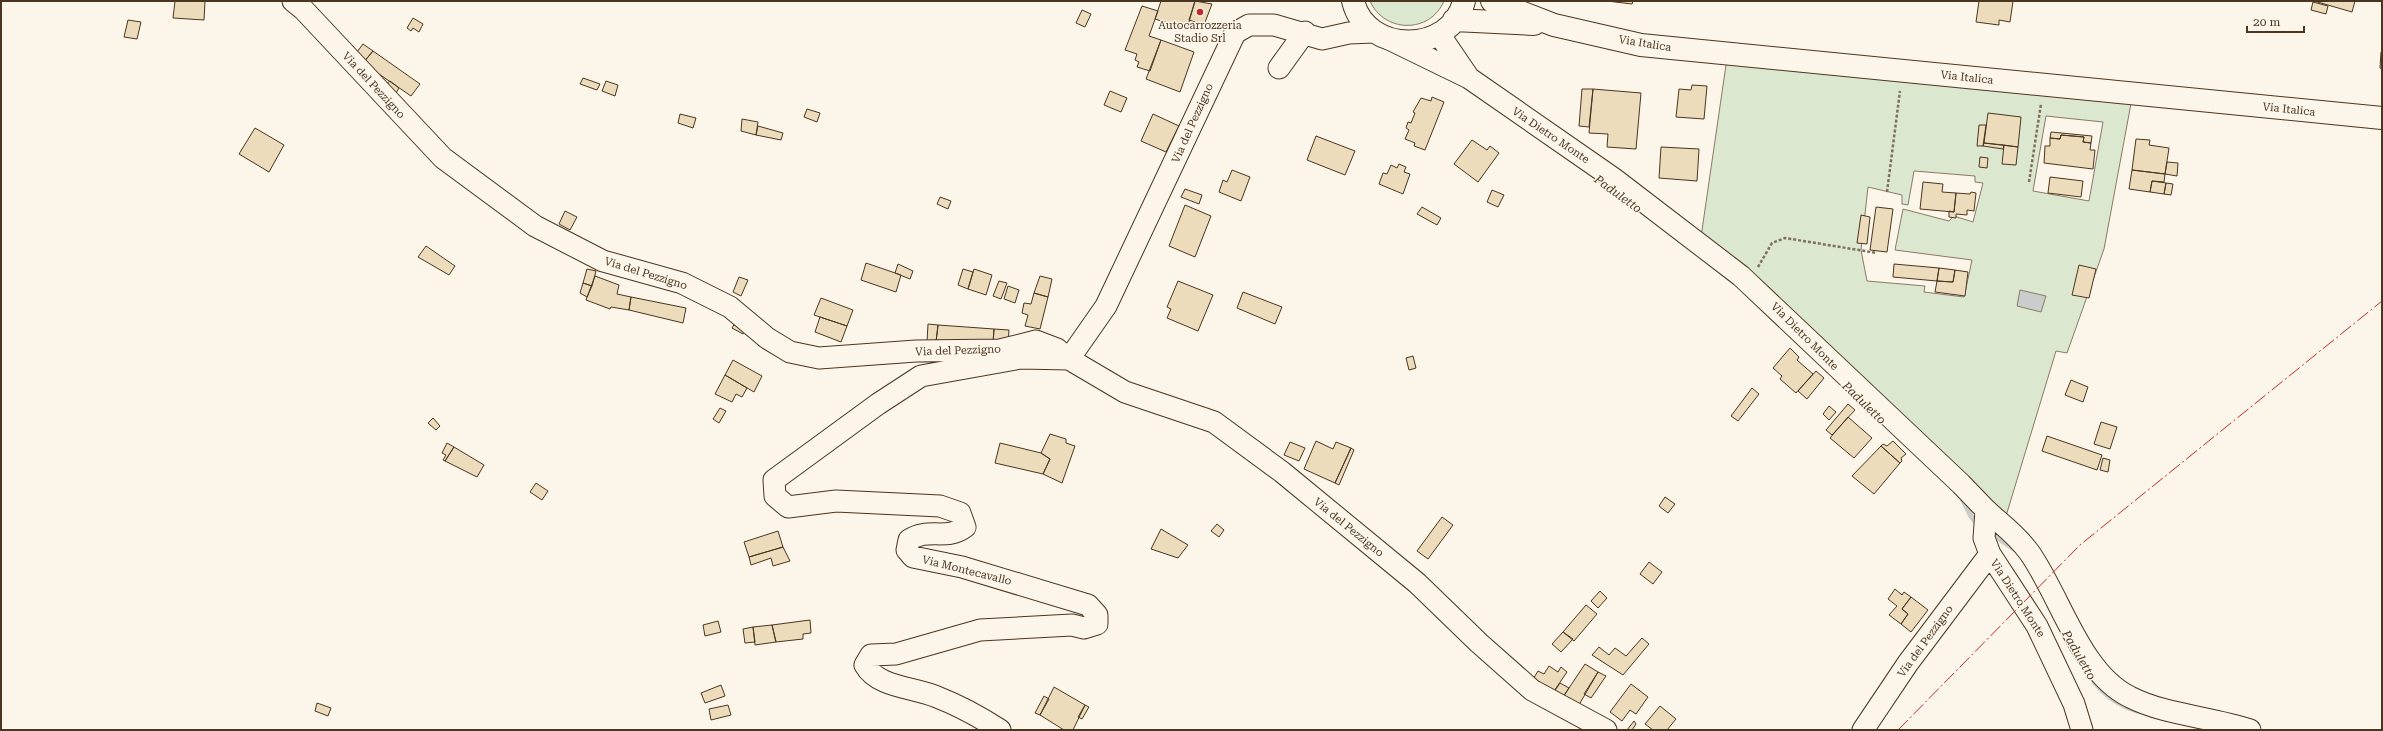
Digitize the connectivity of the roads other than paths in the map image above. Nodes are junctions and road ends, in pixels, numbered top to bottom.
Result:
1 (293, 1) edge
2 (1464, 1) edge
3 (1492, 1) edge
4 (1365, 24) edge
5 (1554, 25) junction
6 (1446, 27) junction
7 (1305, 32) junction
8 (1279, 68) dead end
9 (1469, 78) junction
10 (2382, 118) edge
11 (1069, 359) junction
12 (1986, 530) junction
13 (1000, 730) edge
14 (1606, 730) edge
15 (1863, 730) edge
16 (2082, 730) edge
17 (2250, 730) edge

1 - 11 street, Via del Pezzigno
2 - 6 main road
3 - 5 main road, Via Italica
4 - 6 main road
4 - 7 street, Via del Pezzigno
4 - 9 street, Via Dietro Monte
5 - 6 main road, Via Italica
5 - 10 main road, Via Italica
6 - 9 street, Via Dietro Monte
7 - 8 street
7 - 11 street, Via del Pezzigno
9 - 12 street, Via Dietro Monte
11 - 13 street, Via Montecavallo
11 - 14 street, Via del Pezzigno
12 - 15 street, Via del Pezzigno
12 - 16 street, Via Dietro Monte
12 - 17 street

